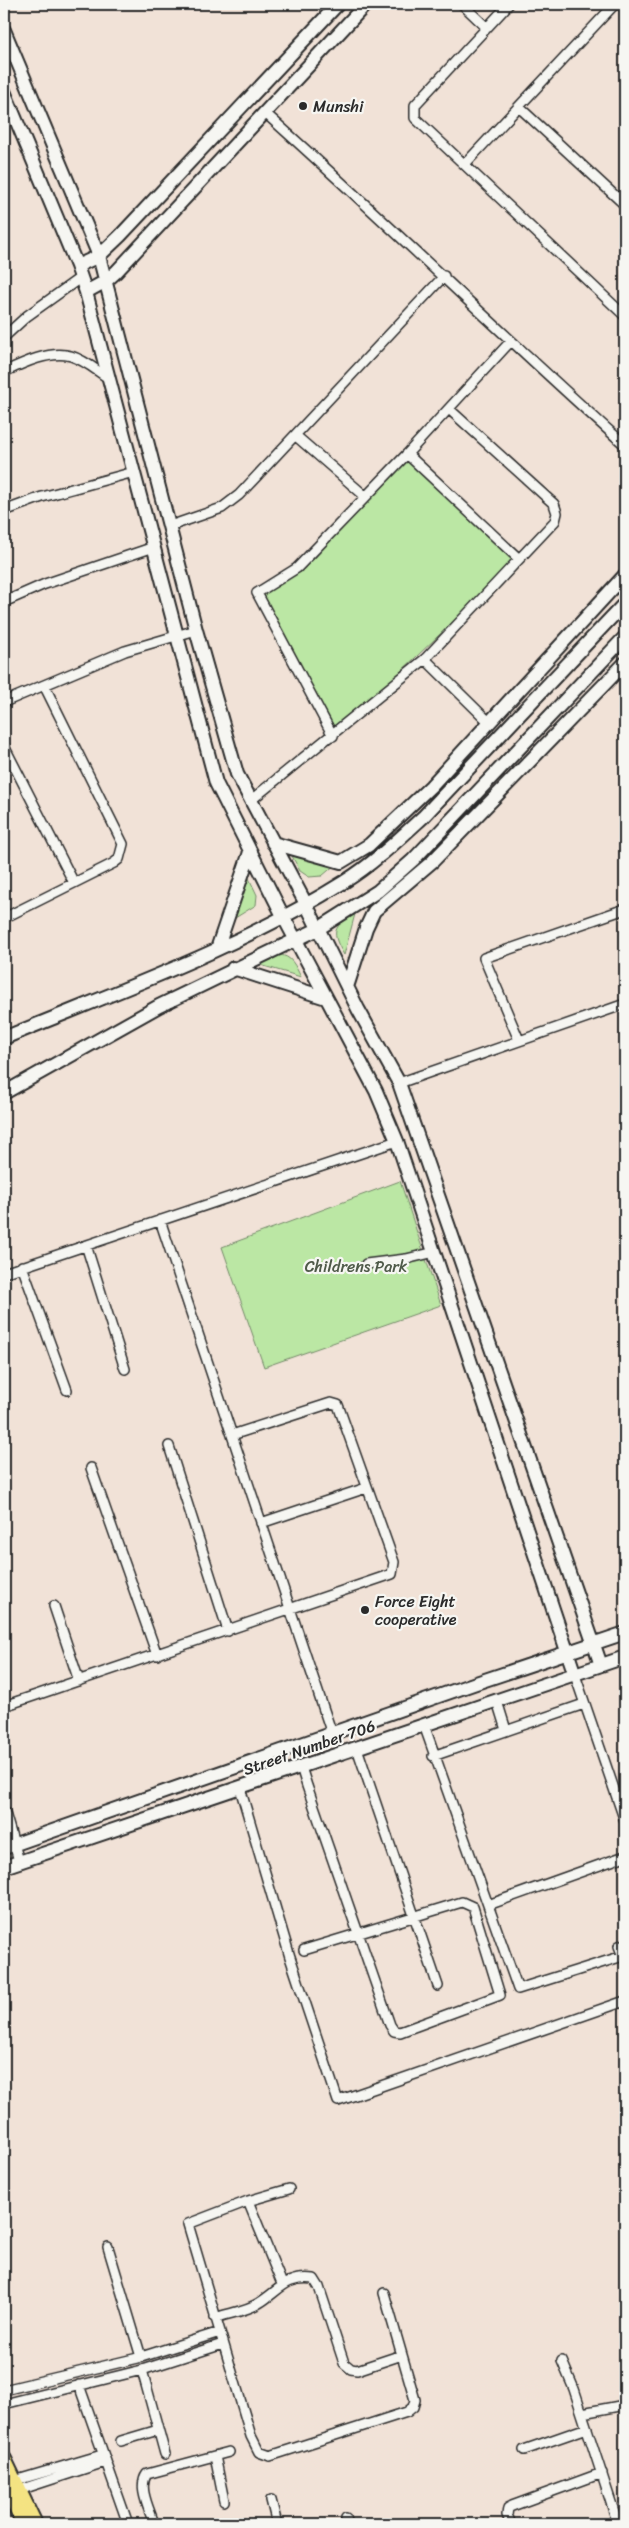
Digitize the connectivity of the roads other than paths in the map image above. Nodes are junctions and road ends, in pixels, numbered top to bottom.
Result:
1 (338, 4) edge
2 (366, 4) edge
3 (462, 4) edge
4 (509, 4) edge
5 (616, 4) edge
6 (486, 27) junction
7 (4, 30) edge
8 (4, 92) edge
9 (520, 108) junction
10 (264, 112) junction
11 (465, 164) junction
12 (625, 205) edge
13 (99, 256) junction
14 (79, 272) junction
15 (444, 276) junction
16 (106, 282) junction
17 (86, 292) junction
18 (625, 316) edge
19 (4, 336) edge
20 (511, 341) junction
21 (4, 372) edge
22 (108, 378) junction
23 (449, 409) junction
24 (296, 436) junction
25 (624, 442) edge
26 (407, 454) junction
27 (134, 472) junction
28 (365, 496) junction
29 (4, 511) edge
30 (170, 526) junction
31 (154, 547) junction
32 (519, 559) junction
33 (625, 575) edge
34 (4, 602) edge
35 (625, 603) edge
36 (196, 630) junction
37 (177, 636) junction
38 (625, 637) edge
39 (425, 659) junction
40 (625, 663) edge
41 (532, 677) junction
42 (44, 684) junction
43 (4, 702) edge
44 (531, 702) junction
45 (563, 703) junction
46 (490, 723) junction
47 (561, 730) junction
48 (333, 736) junction
49 (4, 746) edge
50 (250, 801) junction
51 (273, 843) junction
52 (250, 852) junction
53 (74, 883) junction
54 (306, 904) junction
55 (625, 909) edge
56 (4, 916) edge
57 (283, 916) junction
58 (318, 928) junction
59 (294, 938) junction
60 (217, 949) junction
61 (233, 968) junction
62 (347, 987) junction
63 (326, 998) junction
64 (625, 1004) edge
65 (4, 1038) edge
66 (519, 1040) junction
67 (399, 1083) junction
68 (4, 1093) edge
69 (397, 1141) junction
70 (160, 1220) junction
71 (86, 1245) junction
72 (435, 1252) junction
73 (366, 1264) dead end
74 (22, 1266) junction
75 (4, 1273) edge
76 (125, 1369) dead end
77 (67, 1390) dead end
78 (232, 1435) junction
79 (169, 1446) dead end
80 (91, 1468) dead end
81 (366, 1488) junction
82 (262, 1523) junction
83 (54, 1606) dead end
84 (291, 1610) junction
85 (228, 1631) junction
86 (625, 1633) edge
87 (594, 1644) junction
88 (568, 1652) junction
89 (157, 1655) junction
90 (625, 1657) edge
91 (601, 1665) junction
92 (575, 1674) junction
93 (79, 1681) junction
94 (497, 1701) junction
95 (584, 1704) junction
96 (4, 1706) edge
97 (424, 1725) junction
98 (506, 1730) junction
99 (332, 1734) junction
100 (357, 1748) junction
101 (433, 1756) junction
102 (301, 1767) junction
103 (240, 1788) junction
104 (4, 1810) edge
105 (625, 1821) edge
106 (9, 1846) edge
107 (625, 1856) edge
108 (19, 1862) junction
109 (4, 1867) edge
110 (488, 1905) junction
111 (413, 1915) junction
112 (358, 1932) junction
113 (625, 1944) edge
114 (304, 1950) dead end
115 (438, 1986) dead end
116 (625, 2000) edge
117 (289, 2189) dead end
118 (248, 2201) junction
119 (108, 2247) dead end
120 (282, 2284) junction
121 (384, 2293) dead end
122 (215, 2318) junction
123 (220, 2332) junction
124 (223, 2344) junction
125 (402, 2355) junction
126 (141, 2357) junction
127 (562, 2361) dead end
128 (142, 2370) junction
129 (80, 2385) junction
130 (15, 2387) junction
131 (4, 2390) edge
132 (19, 2402) junction
133 (4, 2404) edge
134 (625, 2405) edge
135 (582, 2413) junction
136 (587, 2428) junction
137 (158, 2430) junction
138 (121, 2441) dead end
139 (524, 2450) dead end
140 (229, 2452) dead end
141 (165, 2454) dead end
142 (215, 2456) junction
143 (104, 2458) junction
144 (602, 2473) junction
145 (9, 2476) edge
146 (271, 2500) dead end
147 (224, 2501) dead end
148 (24, 2524) edge
149 (35, 2524) edge
150 (128, 2524) edge
151 (154, 2524) edge
152 (277, 2524) edge
153 (511, 2524) edge
154 (617, 2524) edge

1 - 13 street
2 - 10 street
3 - 6 street
4 - 6 street
5 - 9 street
6 - 11 street
7 - 13 street
8 - 14 street
9 - 11 street
9 - 12 street
10 - 15 street
10 - 16 street
11 - 18 street
13 - 14 street
13 - 16 street
14 - 17 street
14 - 19 street
15 - 20 street
15 - 24 street
16 - 17 street
16 - 30 street
17 - 22 street
20 - 23 street
20 - 25 street
21 - 22 street
22 - 27 street
23 - 26 street
23 - 32 street
24 - 28 street
24 - 30 street
26 - 28 street
26 - 32 street
27 - 29 street
27 - 31 street
28 - 48 street
30 - 36 street
31 - 34 street
31 - 37 street
32 - 39 street
33 - 41 street
35 - 44 street
36 - 37 street
36 - 50 street
37 - 42 street
37 - 52 street
38 - 45 street
39 - 46 street
39 - 48 street
40 - 47 street
41 - 44 street
41 - 46 street
42 - 43 street
42 - 53 street
44 - 54 street
45 - 47 street
45 - 58 street
46 - 51 street
47 - 62 street
48 - 50 street
49 - 53 street
50 - 51 street
51 - 54 street
52 - 57 street
52 - 60 street
53 - 56 street
54 - 57 street
54 - 58 street
55 - 66 street
57 - 59 street
57 - 60 street
58 - 59 street
58 - 62 street
59 - 61 street
59 - 63 street
60 - 65 street
61 - 63 street
61 - 68 street
62 - 67 street
63 - 69 street
64 - 66 street
66 - 67 street
67 - 87 street
69 - 70 street
69 - 72 street
70 - 71 street
70 - 78 street
71 - 74 street
71 - 76 street
72 - 73 street
72 - 88 street
74 - 75 street
74 - 77 street
78 - 81 street
78 - 82 street
79 - 85 street
80 - 89 street
81 - 82 street
81 - 84 street
82 - 84 street
83 - 93 street
84 - 85 street
84 - 99 street
85 - 89 street
86 - 87 street
87 - 88 street
87 - 91 street
88 - 92 street
88 - 99 street
89 - 93 street
90 - 91 street, Street Number 706
91 - 92 street, Street Number 706
92 - 94 street, Street Number 706
92 - 95 street
93 - 96 street
94 - 97 street, Street Number 706
94 - 98 street
95 - 98 street
95 - 105 street
97 - 100 street, Street Number 706
97 - 101 street
98 - 101 street
99 - 106 street
100 - 102 street, Street Number 706
100 - 111 street
101 - 110 street
102 - 103 street, Street Number 706
102 - 112 street
103 - 108 street, Street Number 706
103 - 116 street
104 - 106 street
106 - 108 street
107 - 110 street
108 - 109 street, Street Number 706
110 - 113 street
111 - 112 street
111 - 112 street
111 - 115 street
112 - 114 street
117 - 118 street
118 - 120 street
118 - 122 street
119 - 126 street
120 - 122 street
120 - 125 street
121 - 125 street
122 - 123 street
123 - 124 street
123 - 126 street
124 - 125 street
124 - 128 street
126 - 130 street
127 - 135 street
128 - 129 street
128 - 137 street
129 - 132 street
129 - 143 street
130 - 131 street
130 - 132 street
132 - 133 street
134 - 135 street
135 - 136 street
136 - 139 street
136 - 144 street
137 - 138 street
137 - 141 street
140 - 142 street
142 - 147 street
142 - 151 street
143 - 145 street
143 - 150 street
144 - 153 street
144 - 154 street
145 - 148 main road
145 - 149 main road
146 - 152 street

